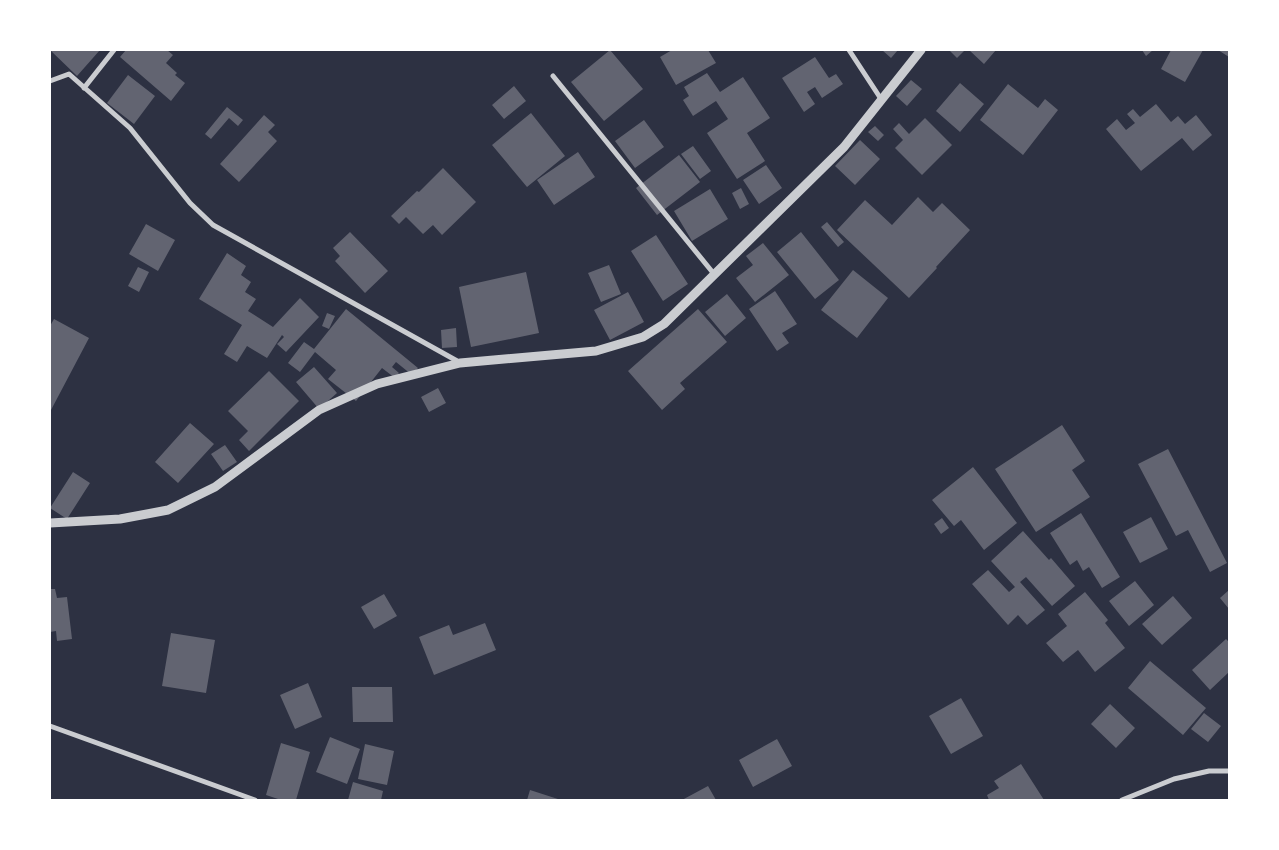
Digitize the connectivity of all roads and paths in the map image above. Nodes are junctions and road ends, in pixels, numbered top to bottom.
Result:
1 (114, 50) edge
2 (848, 50) edge
3 (921, 50) edge
4 (553, 76) dead end
5 (50, 81) edge
6 (84, 88) junction
7 (881, 100) junction
8 (714, 274) junction
9 (460, 363) junction
10 (50, 523) edge
11 (50, 726) edge
12 (1229, 771) edge
13 (255, 800) edge
14 (1122, 800) edge

1 - 6 street
2 - 7 street
3 - 7 street
4 - 8 street
5 - 6 street
6 - 9 street
7 - 8 street
8 - 9 street
9 - 10 street
11 - 13 street
12 - 14 street

